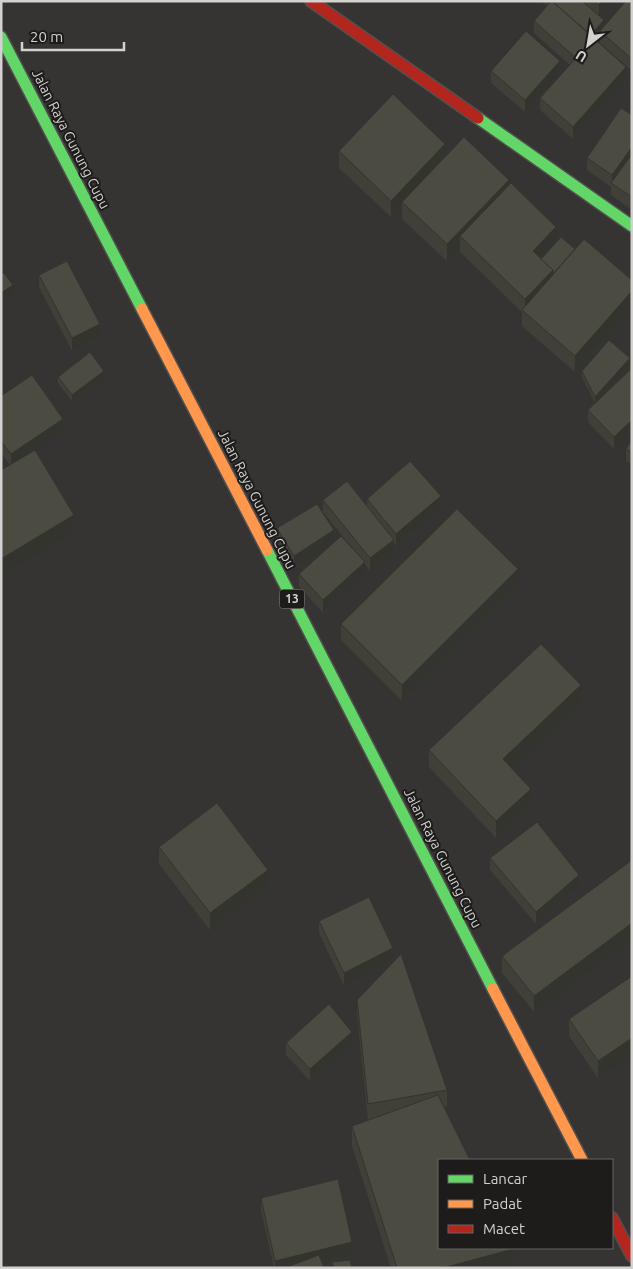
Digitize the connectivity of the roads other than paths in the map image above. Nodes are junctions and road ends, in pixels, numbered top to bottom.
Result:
1 (311, 1) edge
2 (1, 37) edge
3 (632, 226) edge
4 (581, 1159) edge
5 (613, 1220) edge
6 (632, 1256) edge

1 - 3 main road
2 - 4 main road, Jalan Raya Gunung Cupu / 13
5 - 6 main road

